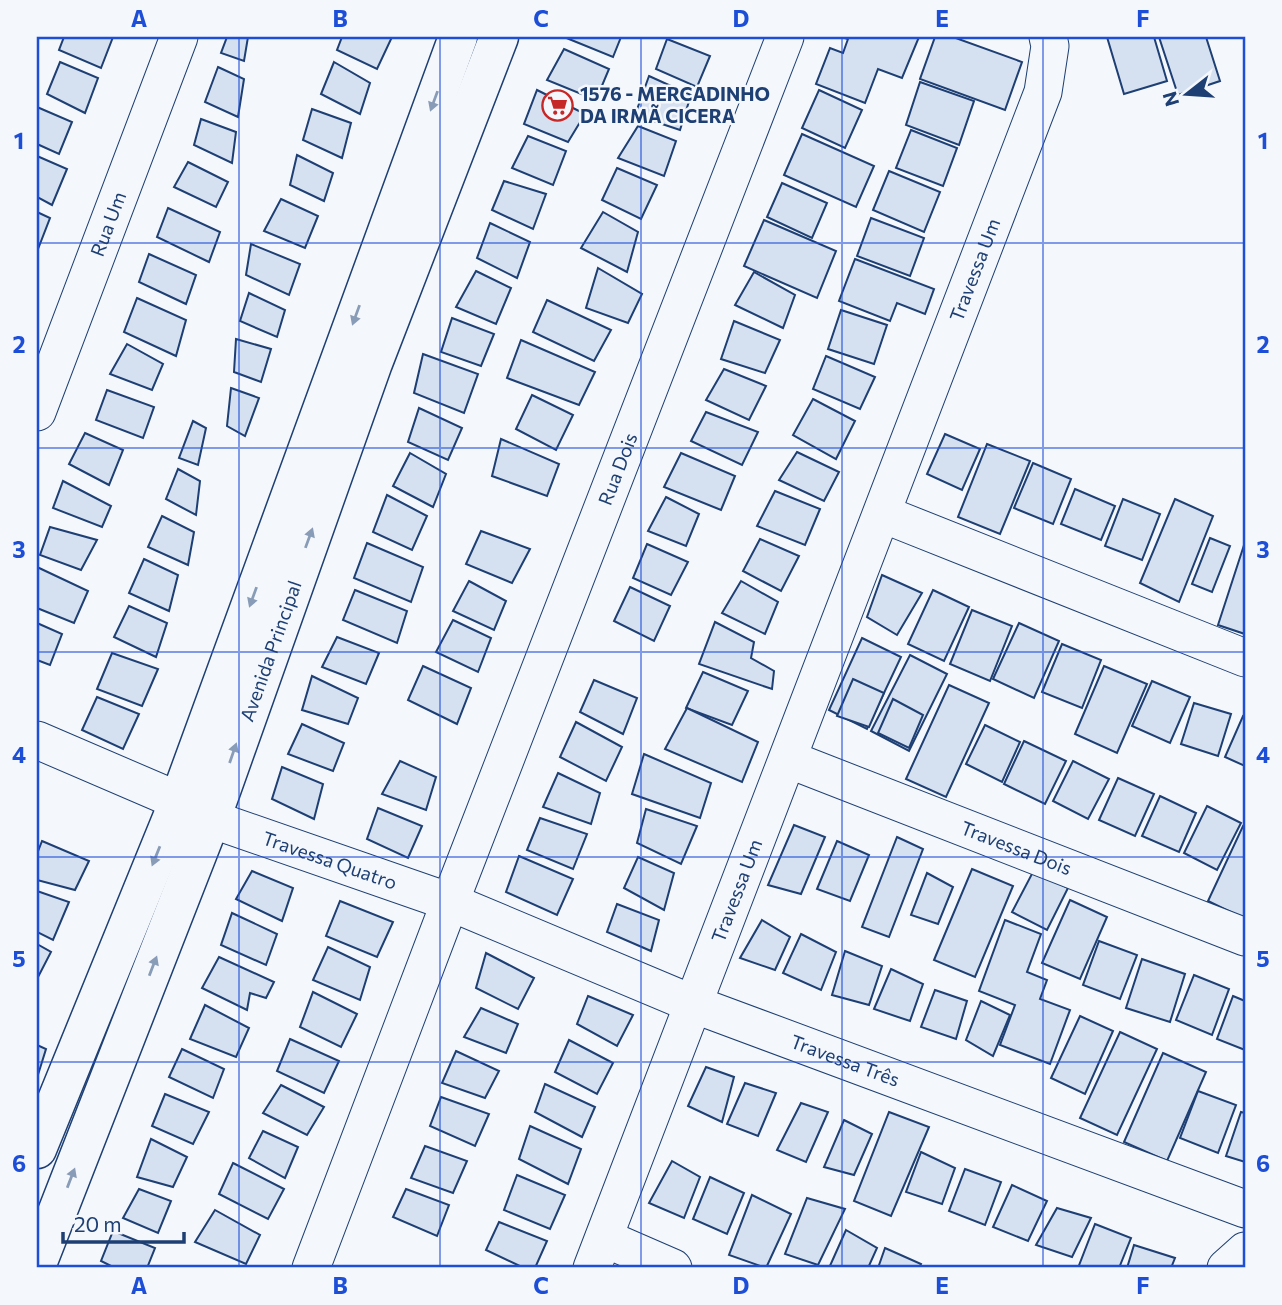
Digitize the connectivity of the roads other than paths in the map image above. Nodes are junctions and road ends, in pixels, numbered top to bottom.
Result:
1 (179, 37) edge
2 (458, 37) edge
3 (499, 37) edge
4 (785, 37) edge
5 (1042, 40) edge
6 (37, 412) edge
7 (883, 514) junction
8 (1245, 658) edge
9 (37, 740) edge
10 (788, 759) junction
11 (195, 810) junction
12 (450, 902) junction
13 (1245, 937) edge
14 (693, 1003) junction
15 (37, 1149) edge
16 (1245, 1209) edge
17 (1245, 1251) edge
18 (598, 1253) edge
19 (37, 1264) edge
20 (311, 1268) edge
21 (673, 1268) edge
22 (1226, 1268) edge

1 - 6 street, Rua Um
2 -> 11 street, Avenida Principal
11 -> 3 street, Avenida Principal
4 - 12 street, Rua Dois
5 - 7 street, Travessa Um
7 - 8 street
7 - 10 street, Travessa Um
9 - 11 street
10 - 13 street, Travessa Dois
10 - 14 street, Travessa Um
11 - 12 street, Travessa Quatro
11 -> 15 street, Avenida Principal
19 -> 11 street, Avenida Principal
12 - 14 street, Travessa Três
12 - 20 street, Rua Dois
14 - 16 street, Travessa Três
14 - 18 street, Travessa Um
17 - 22 street
18 - 21 street

